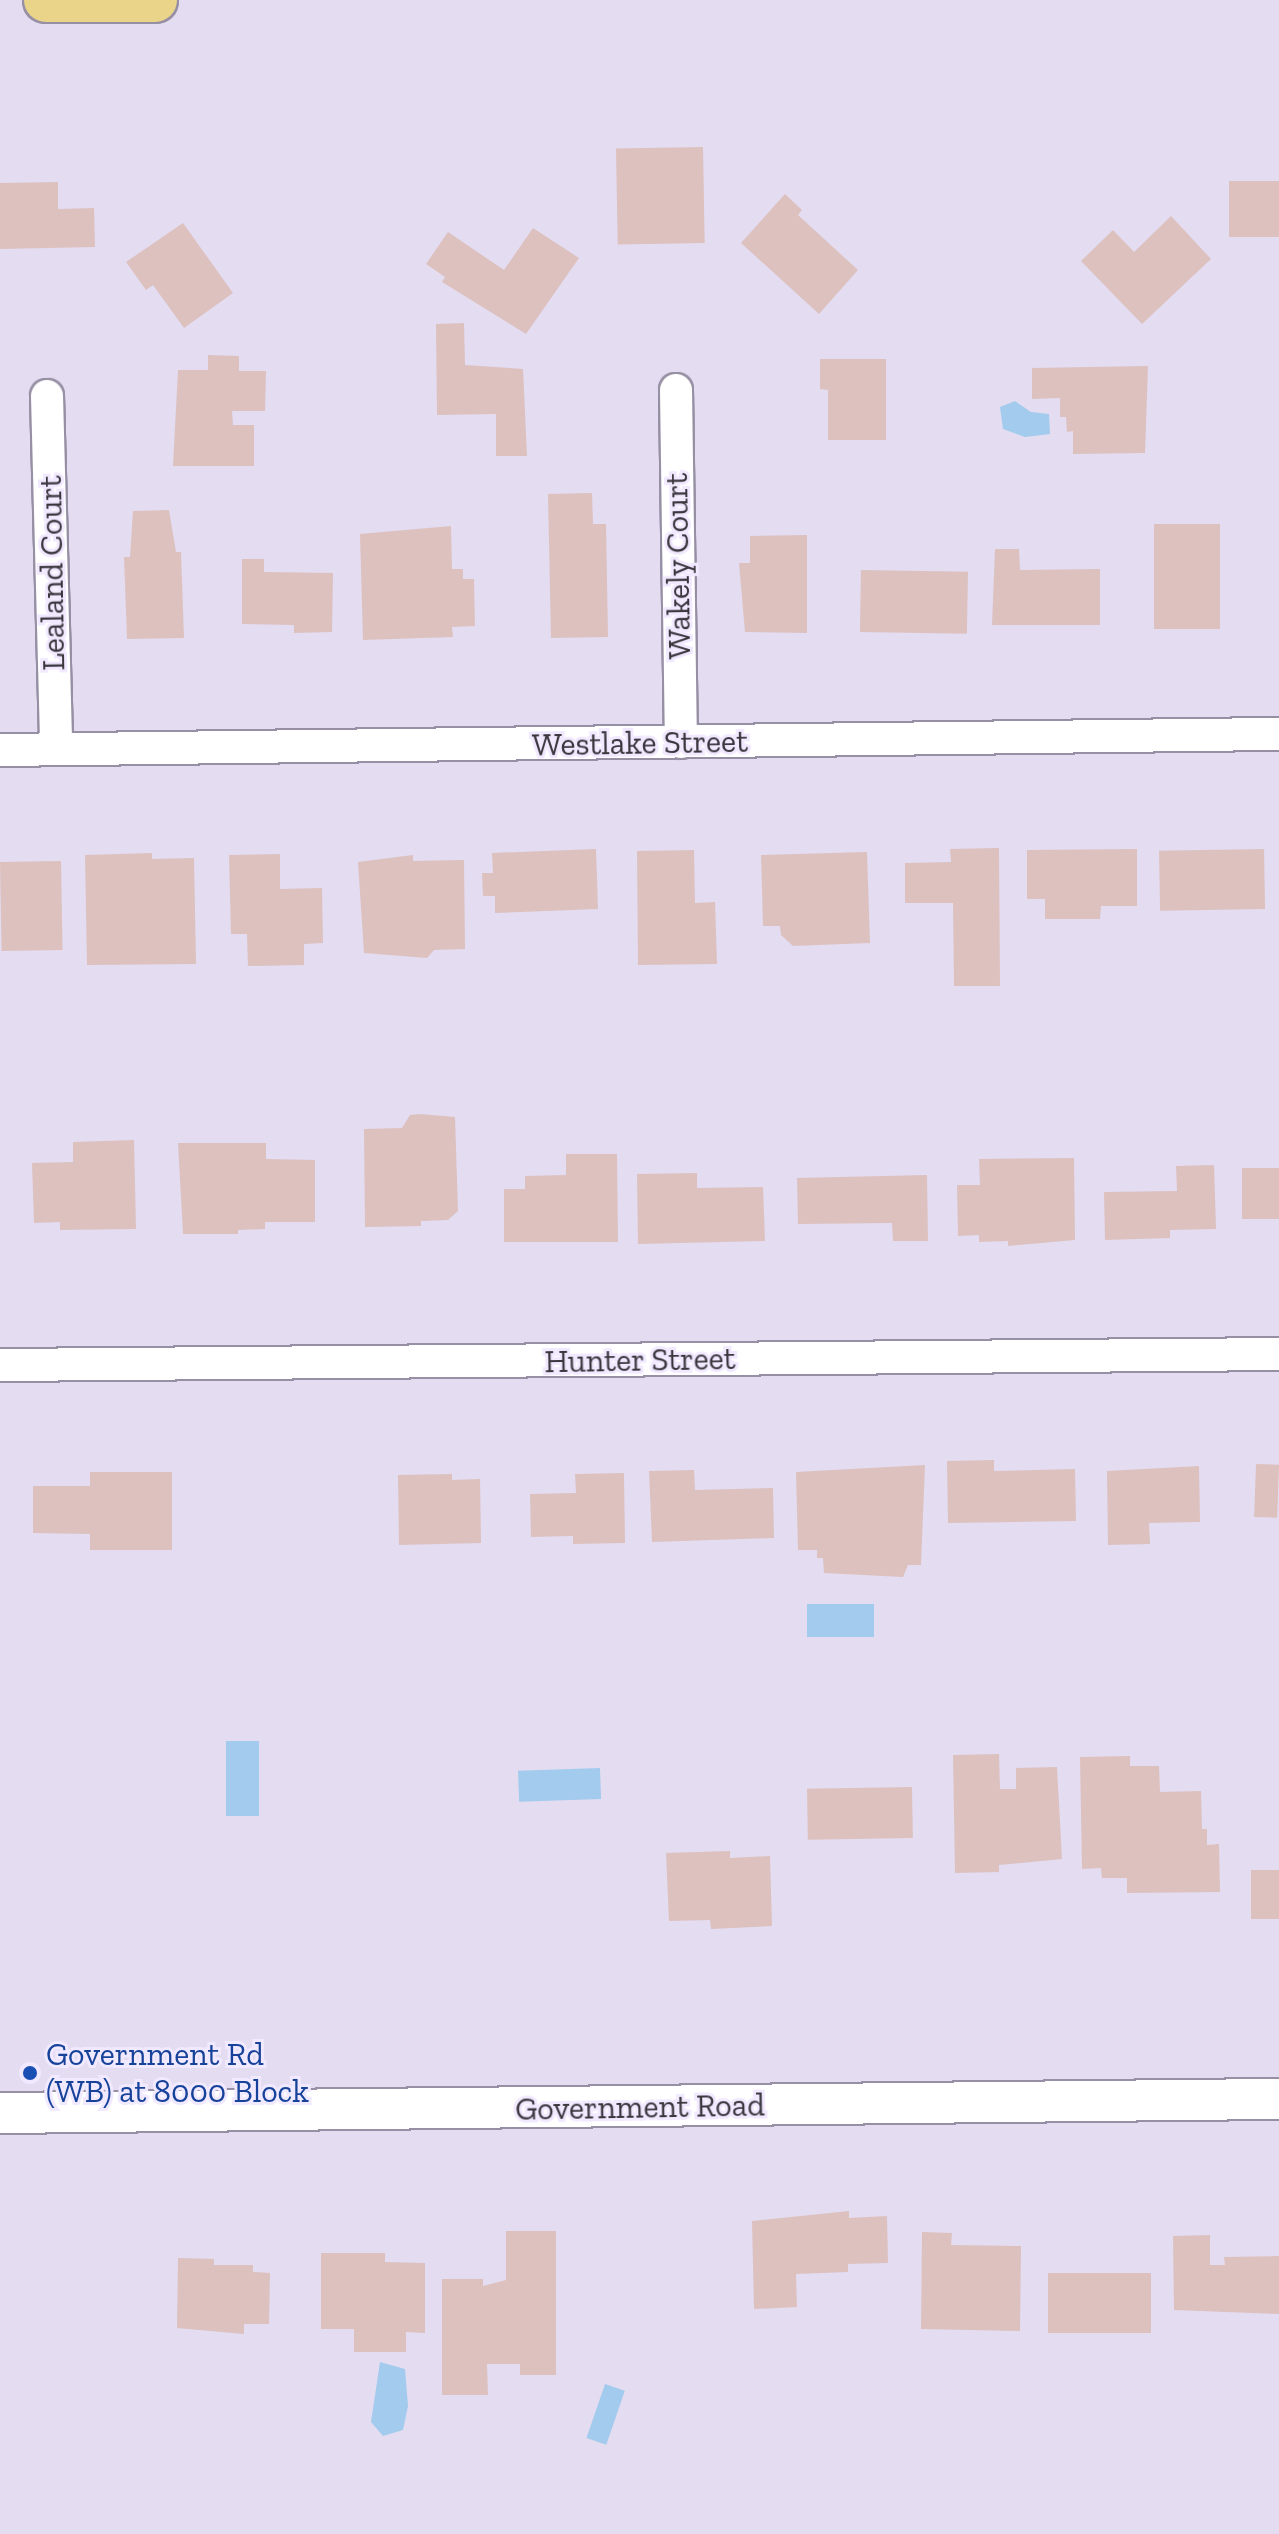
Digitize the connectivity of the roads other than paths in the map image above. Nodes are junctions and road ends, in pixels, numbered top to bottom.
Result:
1 (46, 0) edge
2 (155, 0) edge
3 (676, 390) dead end
4 (47, 396) dead end
5 (1279, 734) edge
6 (681, 742) junction
7 (56, 749) junction
8 (0, 750) edge
9 (1279, 1354) edge
10 (0, 1365) edge
11 (1279, 2099) edge
12 (0, 2113) edge

1 - 2 main road
3 - 6 street, Wakely Court
4 - 7 street, Lealand Court
5 - 6 street, Westlake Street
6 - 7 street, Westlake Street
7 - 8 street, Westlake Street
9 - 10 street, Hunter Street
11 - 12 street, Government Road

